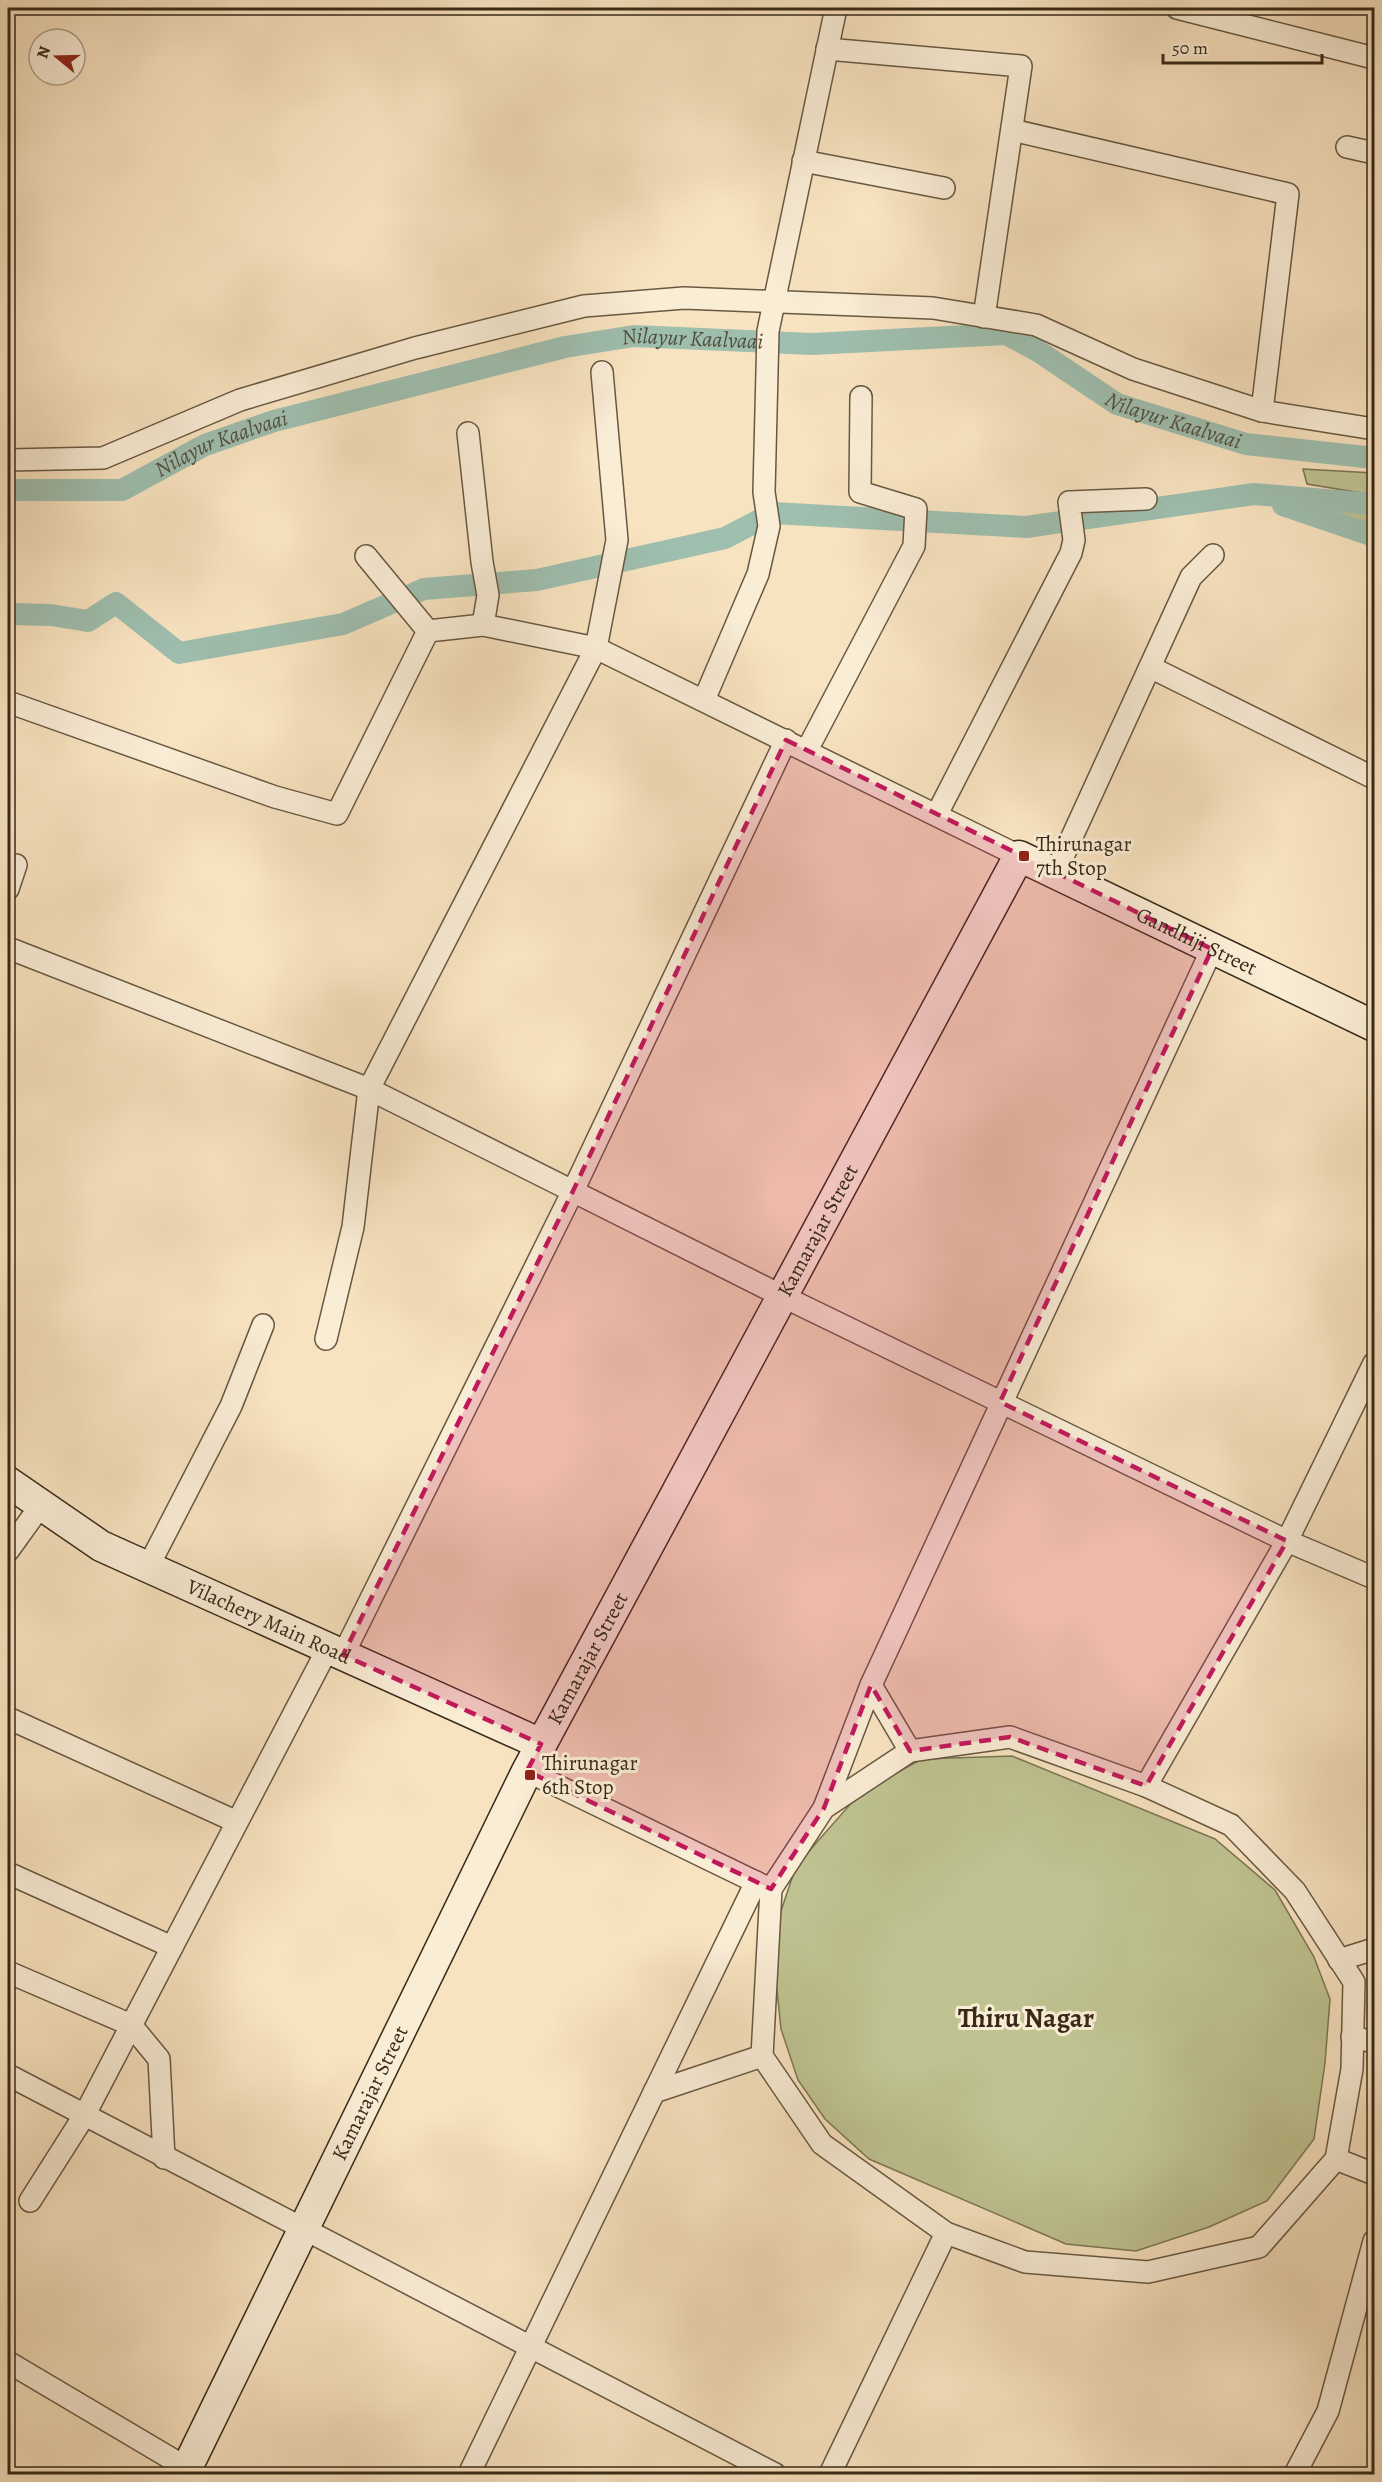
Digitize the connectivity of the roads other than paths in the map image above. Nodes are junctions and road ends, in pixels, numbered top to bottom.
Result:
1 (836, 8) edge
2 (1177, 8) edge
3 (827, 49) junction
4 (1374, 57) edge
5 (1012, 130) junction
6 (1347, 147) dead end
7 (1374, 153) edge
8 (803, 161) junction
9 (944, 188) dead end
10 (773, 301) junction
11 (984, 316) junction
12 (602, 372) dead end
13 (861, 397) dead end
14 (1262, 411) junction
15 (1374, 429) edge
16 (468, 433) dead end
17 (8, 460) edge
18 (1146, 499) dead end
19 (1213, 555) dead end
20 (366, 556) dead end
21 (483, 625) junction
22 (428, 631) junction
23 (596, 648) junction
24 (1150, 667) junction
25 (704, 700) junction
26 (8, 702) edge
27 (786, 740) junction
28 (807, 750) junction
29 (1374, 778) edge
30 (937, 814) junction
31 (1018, 856) junction
32 (16, 865) dead end
33 (1055, 874) junction
34 (8, 889) edge
35 (8, 948) edge
36 (1212, 949) junction
37 (1374, 1026) edge
38 (369, 1089) junction
39 (573, 1191) junction
40 (782, 1296) junction
41 (263, 1325) dead end
42 (326, 1339) dead end
43 (1374, 1363) edge
44 (1000, 1402) junction
45 (8, 1482) edge
46 (41, 1505) junction
47 (1287, 1541) junction
48 (8, 1551) edge
49 (148, 1567) junction
50 (1374, 1578) edge
51 (335, 1651) junction
52 (871, 1685) junction
53 (8, 1718) edge
54 (541, 1744) junction
55 (910, 1751) junction
56 (527, 1772) junction
57 (1146, 1786) junction
58 (824, 1808) junction
59 (237, 1822) junction
60 (8, 1874) edge
61 (764, 1886) junction
62 (172, 1947) junction
63 (1374, 1949) edge
64 (1339, 1960) junction
65 (8, 1972) edge
66 (131, 2025) junction
67 (1352, 2037) junction
68 (1374, 2042) edge
69 (762, 2056) junction
70 (8, 2075) edge
71 (654, 2092) junction
72 (84, 2116) junction
73 (164, 2158) junction
74 (1336, 2159) junction
75 (1374, 2174) edge
76 (30, 2201) dead end
77 (303, 2231) junction
78 (946, 2233) junction
79 (1374, 2241) edge
80 (530, 2348) junction
81 (8, 2362) edge
82 (185, 2471) edge
83 (469, 2475) edge
84 (775, 2475) edge
85 (830, 2475) edge
86 (1294, 2475) edge

1 - 3 street
2 - 4 street
3 - 5 street
3 - 8 street
5 - 11 street
5 - 14 street
6 - 7 street
8 - 9 street
8 - 10 street
10 - 11 street
10 - 17 street
10 - 25 street
11 - 14 street
12 - 23 street
13 - 28 street
14 - 15 street
16 - 21 street
18 - 30 street
19 - 24 street
20 - 22 street
21 - 22 street
21 - 23 street
22 - 26 street
23 - 25 street
23 - 38 street
24 - 29 street
24 - 33 street
25 - 27 street
27 - 28 street
27 - 39 street
28 - 30 street
30 - 31 street
31 - 33 main road, Gandhiji Street
31 - 40 main road, Kamarajar Street
32 - 34 street
33 - 36 main road, Gandhiji Street
35 - 38 street
36 - 37 main road, Gandhiji Street
36 - 44 street
38 - 39 street
38 - 42 street
39 - 40 street
39 - 51 street
40 - 44 street
40 - 54 main road, Kamarajar Street
41 - 49 street
43 - 47 street
44 - 47 street
44 - 52 street
45 - 46 main road, Vilachery Main Road
46 - 48 street
46 - 49 main road, Vilachery Main Road
47 - 50 street
47 - 57 street
49 - 51 main road, Vilachery Main Road
51 - 54 main road, Vilachery Main Road
51 - 59 street
52 - 55 street
52 - 58 street
53 - 59 street
54 - 56 main road, Kamarajar Street
55 - 57 street
55 - 58 street
56 - 61 street
56 - 77 main road, Kamarajar Street
57 - 64 street
58 - 61 street
59 - 62 street
60 - 62 street
61 - 69 street
61 - 71 street
62 - 66 street
63 - 64 street
64 - 67 street
65 - 66 street
66 - 72 street
66 - 73 street
67 - 68 street
67 - 74 street
69 - 71 street
69 - 78 street
70 - 72 street
71 - 80 street
72 - 73 street
72 - 76 street
73 - 77 street
74 - 75 street
74 - 78 street
77 - 80 street
77 - 82 main road, Kamarajar Street
78 - 85 street
79 - 86 street
80 - 83 street
80 - 84 street
81 - 82 street

